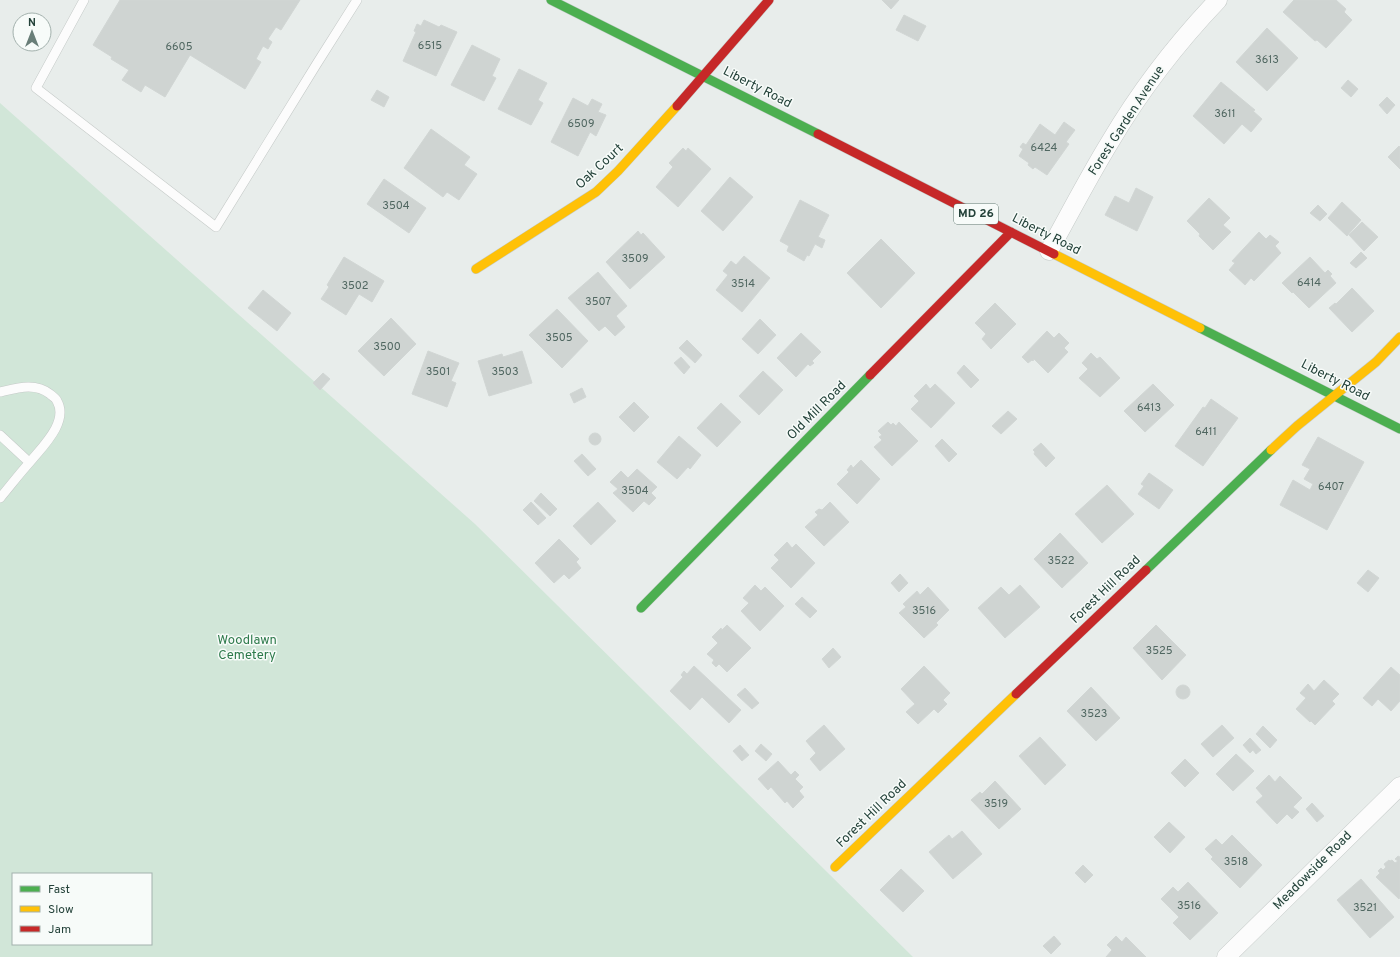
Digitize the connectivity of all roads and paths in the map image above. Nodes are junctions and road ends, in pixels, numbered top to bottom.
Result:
1 (84, 0) edge
2 (358, 0) edge
3 (551, 0) edge
4 (769, 0) edge
5 (1218, 0) edge
6 (704, 76) junction
7 (1011, 232) junction
8 (1049, 251) junction
9 (476, 269) dead end
10 (1400, 337) edge
11 (0, 392) edge
12 (1334, 396) junction
13 (1400, 429) edge
14 (0, 435) edge
15 (29, 462) junction
16 (0, 498) edge
17 (641, 608) dead end
18 (1400, 786) edge
19 (835, 867) dead end
20 (1226, 957) edge

1 - 2 lane
3 - 6 street, Liberty Road / MD 26
4 - 6 street, Oak Court
5 - 8 street, Forest Garden Avenue
6 - 7 street, Liberty Road / MD 26
6 - 9 street, Oak Court
7 - 8 street, Liberty Road / MD 26
7 - 17 street, Old Mill Road
8 - 12 street, Liberty Road / MD 26
10 - 12 street, Forest Hill Road
11 - 15 lane
12 - 13 street, Liberty Road / MD 26
12 - 19 street, Forest Hill Road
14 - 15 lane
15 - 16 lane
18 - 20 street, Meadowside Road

